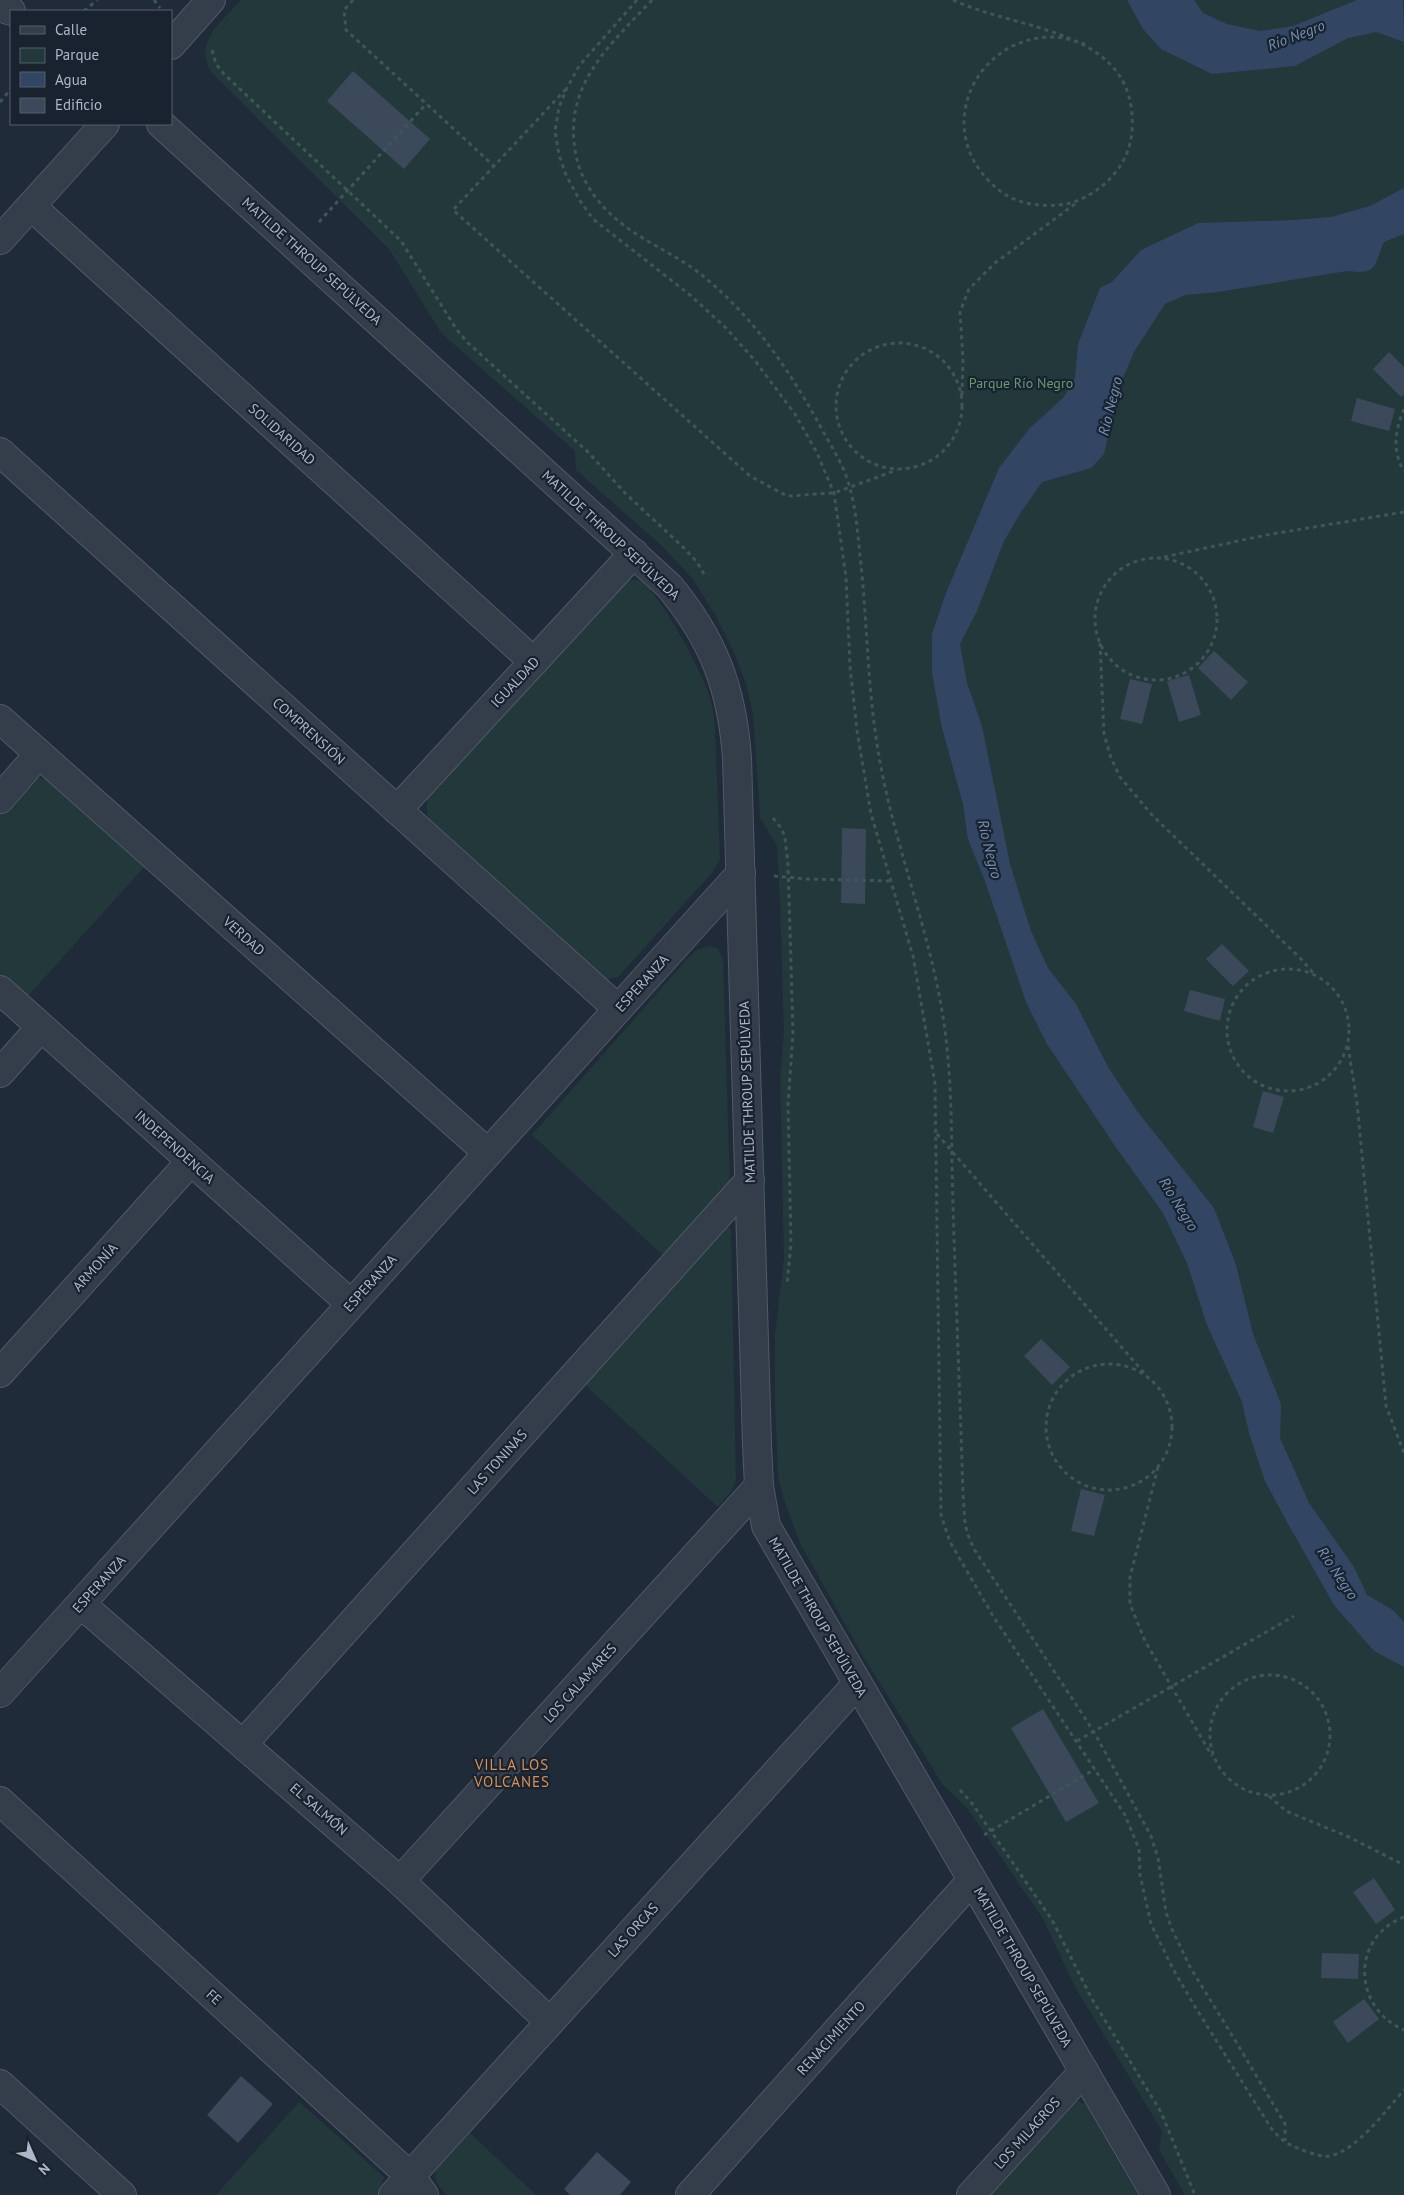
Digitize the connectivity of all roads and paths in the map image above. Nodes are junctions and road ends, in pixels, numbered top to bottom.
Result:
1 (97, 0) edge
2 (211, 0) edge
3 (353, 0) edge
4 (636, 0) edge
5 (652, 0) edge
6 (953, 0) edge
7 (85, 10) edge
8 (172, 44) edge
9 (1085, 44) junction
10 (567, 88) junction
11 (10, 90) edge
12 (0, 102) edge
13 (426, 104) junction
14 (104, 125) edge
15 (162, 125) edge
16 (494, 166) junction
17 (1076, 202) junction
18 (31, 206) junction
19 (0, 240) edge
20 (296, 247) junction
21 (962, 400) junction
22 (1404, 409) edge
23 (0, 452) edge
24 (897, 470) junction
25 (1404, 471) edge
26 (849, 487) junction
27 (834, 493) junction
28 (1404, 512) edge
29 (634, 553) junction
30 (1161, 558) junction
31 (1100, 643) junction
32 (534, 662) junction
33 (0, 720) edge
34 (40, 754) junction
35 (0, 799) edge
36 (397, 810) junction
37 (741, 873) junction
38 (891, 881) junction
39 (1314, 974) junction
40 (0, 990) edge
41 (618, 1010) junction
42 (41, 1027) junction
43 (1348, 1046) junction
44 (0, 1073) edge
45 (937, 1134) junction
46 (952, 1150) junction
47 (488, 1153) junction
48 (191, 1161) junction
49 (750, 1180) junction
50 (351, 1304) junction
51 (0, 1373) edge
52 (1146, 1375) junction
53 (1404, 1453) edge
54 (1158, 1467) junction
55 (759, 1486) junction
56 (81, 1604) junction
57 (1294, 1616) dead end
58 (857, 1684) junction
59 (1172, 1686) junction
60 (0, 1693) edge
61 (1094, 1732) junction
62 (1078, 1741) junction
63 (244, 1744) junction
64 (1215, 1761) junction
65 (1095, 1769) junction
66 (1269, 1796) junction
67 (0, 1801) edge
68 (956, 1853) junction
69 (1404, 1865) edge
70 (972, 1880) junction
71 (400, 1881) junction
72 (1404, 1917) edge
73 (550, 2022) junction
74 (1404, 2030) edge
75 (1084, 2071) junction
76 (0, 2084) edge
77 (1404, 2090) edge
78 (1285, 2142) junction
79 (409, 2189) edge
80 (121, 2194) edge
81 (690, 2195) edge
82 (971, 2195) edge
83 (1156, 2195) edge

1 - 7 path
2 - 8 street
3 - 13 path
4 - 10 path
5 - 26 path
6 - 9 path
9 - 17 path
9 - 17 path
10 - 16 path
10 - 27 path
11 - 12 path
13 - 16 path
13 - 20 path
14 - 18 street
15 - 20 street, MATILDE THROUP SEPÚLVEDA
16 - 27 path
17 - 21 path
18 - 19 street
18 - 32 street, SOLIDARIDAD
20 - 29 street, MATILDE THROUP SEPÚLVEDA
21 - 24 path
21 - 24 path
22 - 25 path
23 - 36 street, COMPRENSIÓN
24 - 26 path
26 - 27 path
26 - 46 path
27 - 38 path
28 - 30 path
29 - 32 street, IGUALDAD
29 - 37 street, MATILDE THROUP SEPÚLVEDA
30 - 31 path
30 - 31 path
31 - 39 path
32 - 36 street, IGUALDAD
33 - 34 street, VERDAD
34 - 35 street
34 - 47 street, VERDAD
36 - 41 street, COMPRENSIÓN
37 - 38 path
37 - 41 street, ESPERANZA
37 - 49 street, MATILDE THROUP SEPÚLVEDA
38 - 45 path
39 - 43 path
39 - 43 path
40 - 42 street, INDEPENDENCIA
41 - 47 street, ESPERANZA
42 - 44 street
42 - 48 street, INDEPENDENCIA
43 - 53 path
45 - 46 path
45 - 62 path
46 - 52 path
46 - 61 path
47 - 50 street, ESPERANZA
48 - 50 street, INDEPENDENCIA
48 - 51 street, ARMONÍA
49 - 55 street, MATILDE THROUP SEPÚLVEDA
49 - 63 street, LAS TONINAS
50 - 56 street, ESPERANZA
52 - 54 path
52 - 54 path
54 - 59 path
55 - 58 street, MATILDE THROUP SEPÚLVEDA
55 - 71 street, LOS CALAMARES
56 - 60 street, ESPERANZA
56 - 63 street, EL SALMÓN
57 - 59 path
58 - 68 street, MATILDE THROUP SEPÚLVEDA
58 - 73 street, LAS ORCAS
59 - 61 path
59 - 64 path
61 - 62 path
61 - 78 path
62 - 65 path
63 - 71 street, EL SALMÓN
64 - 66 path
64 - 66 path
65 - 68 path
65 - 78 path
66 - 69 path
67 - 79 street, FE
68 - 70 street, MATILDE THROUP SEPÚLVEDA
70 - 75 street, MATILDE THROUP SEPÚLVEDA
70 - 81 street, RENACIMIENTO
71 - 73 street, EL SALMÓN
72 - 74 path
73 - 79 street, LAS ORCAS
75 - 82 street, LOS MILAGROS
75 - 83 street, MATILDE THROUP SEPÚLVEDA
76 - 80 street
77 - 78 path

